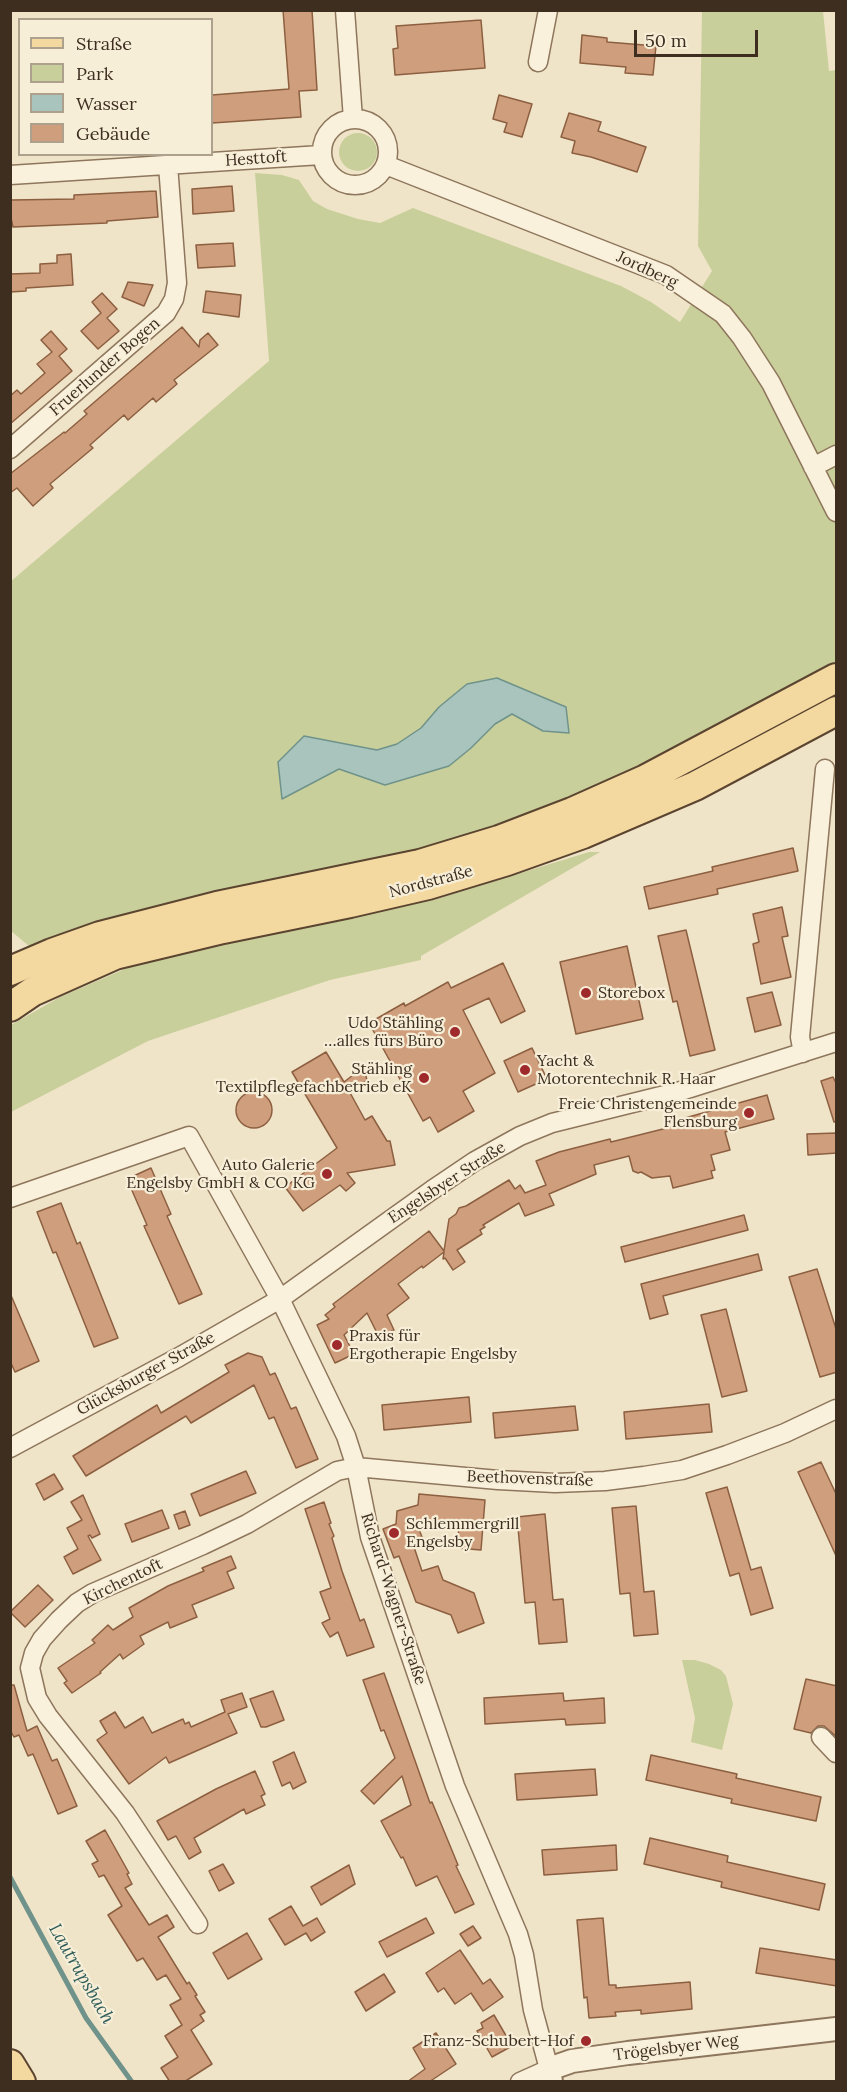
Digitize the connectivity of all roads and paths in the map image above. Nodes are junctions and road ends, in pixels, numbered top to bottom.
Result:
1 (345, 10) edge
2 (548, 10) edge
3 (538, 62) dead end
4 (353, 119) junction
5 (321, 155) junction
6 (168, 165) junction
7 (386, 165) junction
8 (10, 175) edge
9 (10, 449) edge
10 (837, 455) edge
11 (813, 467) junction
12 (837, 512) edge
13 (837, 678) edge
14 (837, 711) edge
15 (825, 769) dead end
16 (10, 971) edge
17 (10, 1007) edge
18 (837, 1042) edge
19 (803, 1053) junction
20 (10, 1198) edge
21 (280, 1299) junction
22 (837, 1409) edge
23 (10, 1448) edge
24 (356, 1467) junction
25 (821, 1737) dead end
26 (837, 1753) edge
27 (198, 1924) dead end
28 (837, 2029) edge
29 (10, 2064) edge
30 (550, 2075) edge
31 (21, 2082) edge
32 (520, 2082) edge

1 - 4 street
2 - 3 street
4 - 5 street
4 - 7 street
5 - 6 street, Hesttoft
5 - 7 street
6 - 8 street, Hesttoft
6 - 9 street, Fruerlunder Bogen
7 - 11 street, Jordberg
10 - 11 street
11 - 12 street, Jordberg
13 - 16 main road, Nordstraße
14 - 17 main road, Nordstraße
15 - 19 street
18 - 19 street, Engelsbyer Straße
19 - 21 street, Engelsbyer Straße
20 - 21 street, Richard-Wagner-Straße
21 - 23 street, Glücksburger Straße
21 - 24 street, Richard-Wagner-Straße
22 - 24 street, Beethovenstraße
24 - 27 street, Kirchentoft
24 - 30 street, Richard-Wagner-Straße
25 - 26 street
28 - 30 street, Trögelsbyer Weg
29 - 31 main road
30 - 32 street, Trögelsbyer Weg

